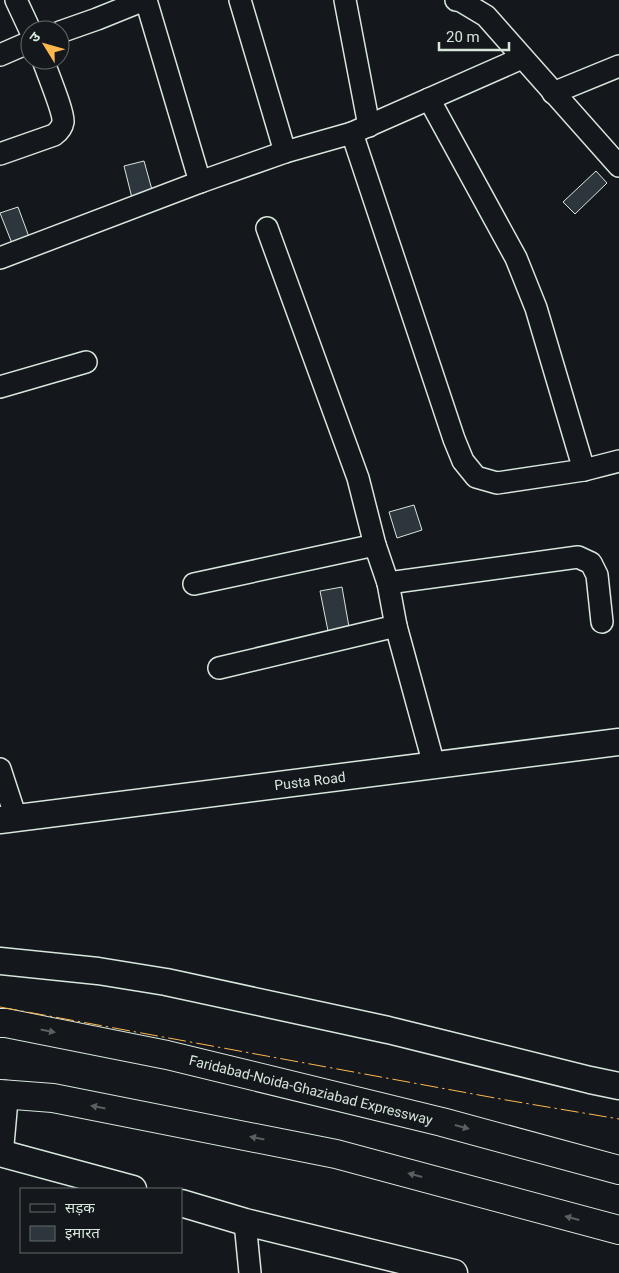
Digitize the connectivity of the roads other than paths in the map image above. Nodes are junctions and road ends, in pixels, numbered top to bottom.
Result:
1 (16, 0) edge
2 (145, 0) edge
3 (240, 0) edge
4 (344, 0) edge
5 (456, 0) edge
6 (25, 20) edge
7 (70, 29) edge
8 (20, 46) edge
9 (0, 55) edge
10 (522, 58) junction
11 (619, 66) edge
12 (46, 70) edge
13 (553, 93) junction
14 (429, 99) junction
15 (361, 130) junction
16 (285, 152) junction
17 (0, 154) edge
18 (618, 164) edge
19 (200, 182) junction
20 (267, 228) dead end
21 (0, 258) edge
22 (86, 362) dead end
23 (0, 387) edge
24 (619, 461) edge
25 (584, 470) junction
26 (375, 545) junction
27 (388, 583) junction
28 (194, 584) dead end
29 (602, 622) dead end
30 (396, 626) junction
31 (219, 668) dead end
32 (619, 742) edge
33 (434, 765) junction
34 (0, 769) edge
35 (8, 819) edge
36 (0, 961) edge
37 (0, 1023) edge
38 (619, 1086) edge
39 (3, 1094) edge
40 (0, 1152) edge
41 (619, 1170) edge
42 (129, 1188) edge
43 (182, 1203) edge
44 (245, 1222) junction
45 (619, 1230) edge
46 (250, 1273) edge
47 (454, 1273) edge

1 - 6 street
2 - 7 street
2 - 19 street
3 - 16 street
4 - 15 street
5 - 10 street
8 - 9 street
10 - 13 street
10 - 14 street
11 - 13 street
12 - 17 street
13 - 18 street
14 - 15 street
14 - 25 street
15 - 16 street
15 - 25 street
16 - 19 street
19 - 21 street
20 - 26 street
22 - 23 street
24 - 25 street
26 - 27 street
26 - 28 street
27 - 29 street
27 - 30 street
30 - 31 street
30 - 33 street
32 - 33 street, Pusta Road
33 - 35 street, Pusta Road
34 - 35 street
36 - 38 street
37 -> 41 main road, Faridabad-Noida-Ghaziabad Expressway
39 - 40 street
45 -> 39 main road
40 - 42 street
43 - 44 street
44 - 46 street
44 - 47 street

